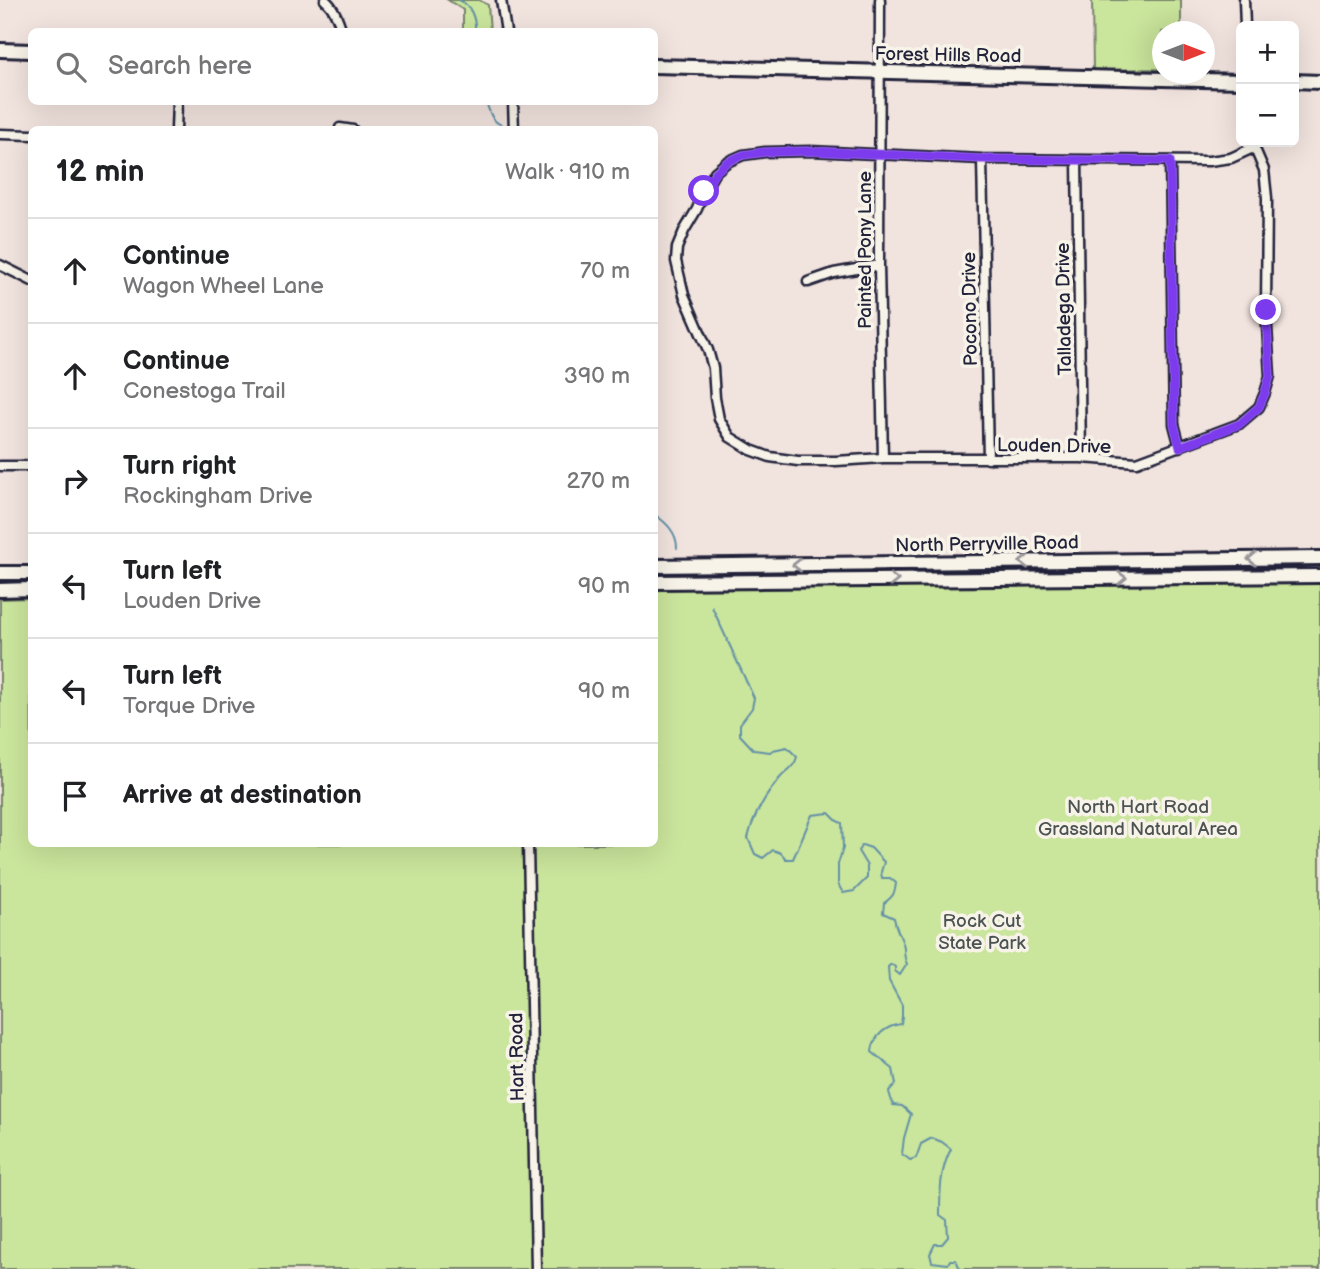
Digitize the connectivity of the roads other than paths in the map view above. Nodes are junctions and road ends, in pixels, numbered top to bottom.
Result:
1 (325, 0) edge
2 (502, 0) edge
3 (880, 0) edge
4 (1244, 0) edge
5 (1245, 21) edge
6 (341, 28) edge
7 (506, 28) edge
8 (0, 50) edge
9 (28, 51) edge
10 (658, 66) edge
11 (879, 71) junction
12 (1236, 80) edge
13 (1299, 82) edge
14 (1320, 82) edge
15 (177, 105) edge
16 (513, 105) edge
17 (176, 126) edge
18 (514, 126) edge
19 (0, 134) edge
20 (28, 135) edge
21 (1250, 147) edge
22 (1255, 147) edge
23 (879, 153) junction
24 (982, 159) junction
25 (1077, 160) junction
26 (1170, 161) junction
27 (0, 265) edge
28 (879, 265) junction
29 (28, 279) edge
30 (808, 282) dead end
31 (1180, 447) junction
32 (883, 458) junction
33 (1082, 458) junction
34 (988, 459) junction
35 (28, 466) edge
36 (0, 467) edge
37 (1320, 558) edge
38 (658, 566) edge
39 (0, 573) edge
40 (28, 573) edge
41 (1320, 576) edge
42 (658, 582) edge
43 (28, 589) edge
44 (0, 590) edge
45 (528, 847) edge
46 (536, 1269) edge

1 - 6 street
2 - 7 street
3 - 11 street, Painted Pony Lane
4 - 5 street
8 - 9 main road
10 - 11 main road, Forest Hills Road
11 - 12 main road, Forest Hills Road
11 - 23 street, Painted Pony Lane
13 - 14 main road
15 - 17 street
16 - 18 street
19 - 20 street
21 - 26 street, Louden Drive
22 - 31 street, Louden Drive
23 - 24 street, Louden Drive
23 - 28 street, Painted Pony Lane
23 - 32 street, Louden Drive
24 - 25 street, Louden Drive
24 - 34 street, Pocono Drive
25 - 26 street, Louden Drive
25 - 33 street, Talladega Drive
26 - 31 street
27 - 29 street
28 - 30 street
28 - 32 street, Painted Pony Lane
31 - 33 street, Louden Drive
32 - 34 street, Louden Drive
33 - 34 street, Louden Drive
35 - 36 street
37 -> 38 main road, North Perryville Road
39 - 40 main road
42 -> 41 main road, North Perryville Road
43 - 44 main road
45 - 46 street, Hart Road

